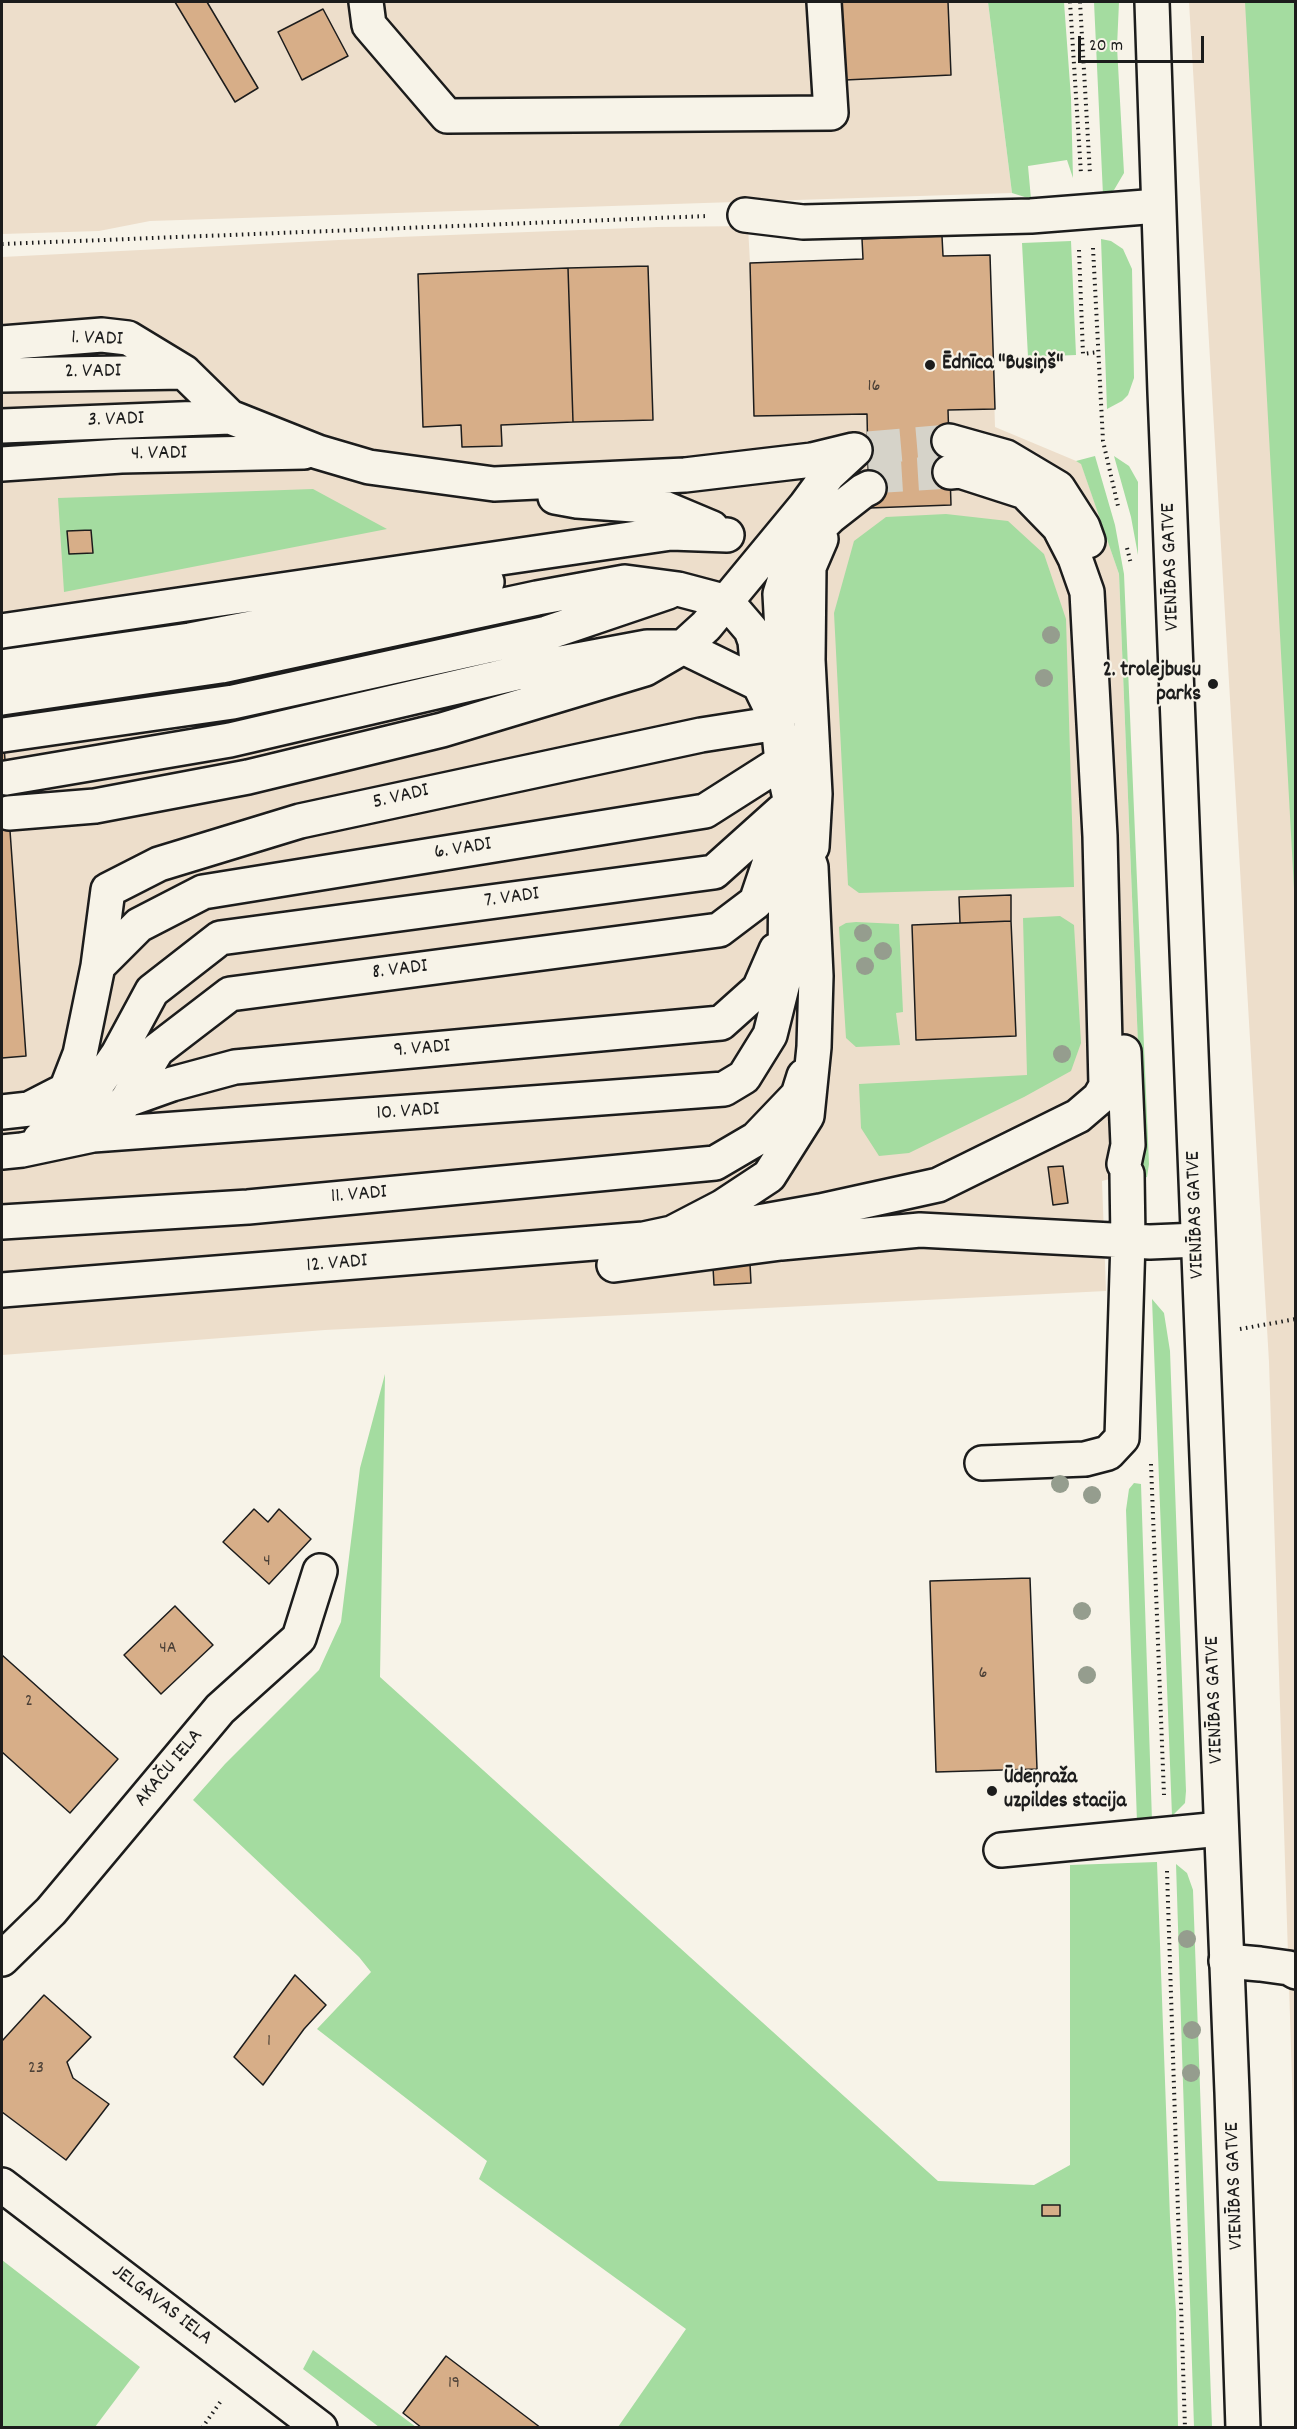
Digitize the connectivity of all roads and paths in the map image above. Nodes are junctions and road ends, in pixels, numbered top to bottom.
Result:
1 (366, 2) edge
2 (824, 2) edge
3 (1080, 2) edge
4 (1152, 2) edge
5 (1158, 206) junction
6 (1092, 212) junction
7 (745, 215) joint
8 (2, 244) edge
9 (2, 343) edge
10 (184, 372) junction
11 (2, 375) edge
12 (230, 417) junction
13 (2, 426) edge
14 (318, 452) junction
15 (2, 464) edge
16 (494, 484) junction
17 (818, 511) junction
18 (1120, 516) dead end
19 (671, 533) junction
20 (727, 535) junction
21 (1125, 538) dead end
22 (760, 559) junction
23 (1132, 570) dead end
24 (678, 589) junction
25 (780, 594) junction
26 (727, 602) junction
27 (2, 631) edge
28 (683, 647) junction
29 (2, 667) edge
30 (645, 669) junction
31 (746, 678) junction
32 (2, 698) edge
33 (778, 723) junction
34 (3, 735) edge
35 (782, 762) junction
36 (6, 778) dead end
37 (782, 811) junction
38 (9, 813) dead end
39 (811, 867) junction
40 (785, 929) junction
41 (98, 966) junction
42 (814, 1047) junction
43 (1099, 1098) junction
44 (127, 1100) junction
45 (2, 1112) edge
46 (93, 1135) junction
47 (12, 1151) edge
48 (1127, 1174) dead end
49 (2, 1222) edge
50 (672, 1233) junction
51 (1128, 1240) junction
52 (1198, 1240) junction
53 (2, 1290) edge
54 (2, 1312) edge
55 (1296, 1319) edge
56 (1202, 1336) junction
57 (982, 1463) dead end
58 (320, 1571) dead end
59 (1221, 1829) junction
60 (1001, 1850) dead end
61 (2, 1959) edge
62 (1226, 1961) junction
63 (1296, 1972) edge
64 (2, 2185) edge
65 (320, 2427) edge
66 (1243, 2427) edge

1 - 2 main road
3 - 6 path
4 - 5 main road, VIENĪBAS GATVE
5 - 6 main road
5 - 52 main road, VIENĪBAS GATVE
6 - 7 main road
6 - 18 path
7 - 8 path
9 - 10 main road, 1. VADI
10 - 11 main road, 2. VADI
10 - 12 main road, 1. VADI
12 - 13 main road, 3. VADI
12 - 14 main road
14 - 15 main road, 4. VADI
14 - 16 main road
16 - 17 main road
16 - 20 main road
17 - 22 main road
17 - 25 main road
17 - 39 main road
19 - 20 main road
19 - 27 main road
19 - 29 main road
20 - 22 main road
21 - 23 path
22 - 25 main road
22 - 26 main road
24 - 26 main road
24 - 32 main road
24 - 34 main road
25 - 33 main road
26 - 28 main road
26 - 31 main road
28 - 30 main road
28 - 31 main road
28 - 36 main road
30 - 31 main road
30 - 38 main road
31 - 33 main road
33 - 35 main road
33 - 41 main road, 5. VADI
35 - 37 main road
35 - 39 main road
35 - 41 main road, 6. VADI
37 - 40 main road
37 - 44 main road, 8. VADI
37 - 47 main road, 7. VADI
39 - 42 main road
40 - 44 main road, 9. VADI
40 - 46 main road, 10. VADI
41 - 45 main road
42 - 49 main road, 11. VADI
42 - 50 main road
43 - 43 main road
43 - 50 main road
44 - 46 main road
46 - 47 main road, 10. VADI
48 - 51 main road
50 - 53 main road, 12. VADI
51 - 52 main road
51 - 54 main road
51 - 57 main road
52 - 56 main road, VIENĪBAS GATVE
55 - 56 path
56 - 59 main road, VIENĪBAS GATVE
58 - 61 main road, AKAČU IELA
59 - 60 main road
59 - 62 main road, VIENĪBAS GATVE
62 - 63 main road
62 - 66 main road, VIENĪBAS GATVE
64 - 65 main road, JELGAVAS IELA

